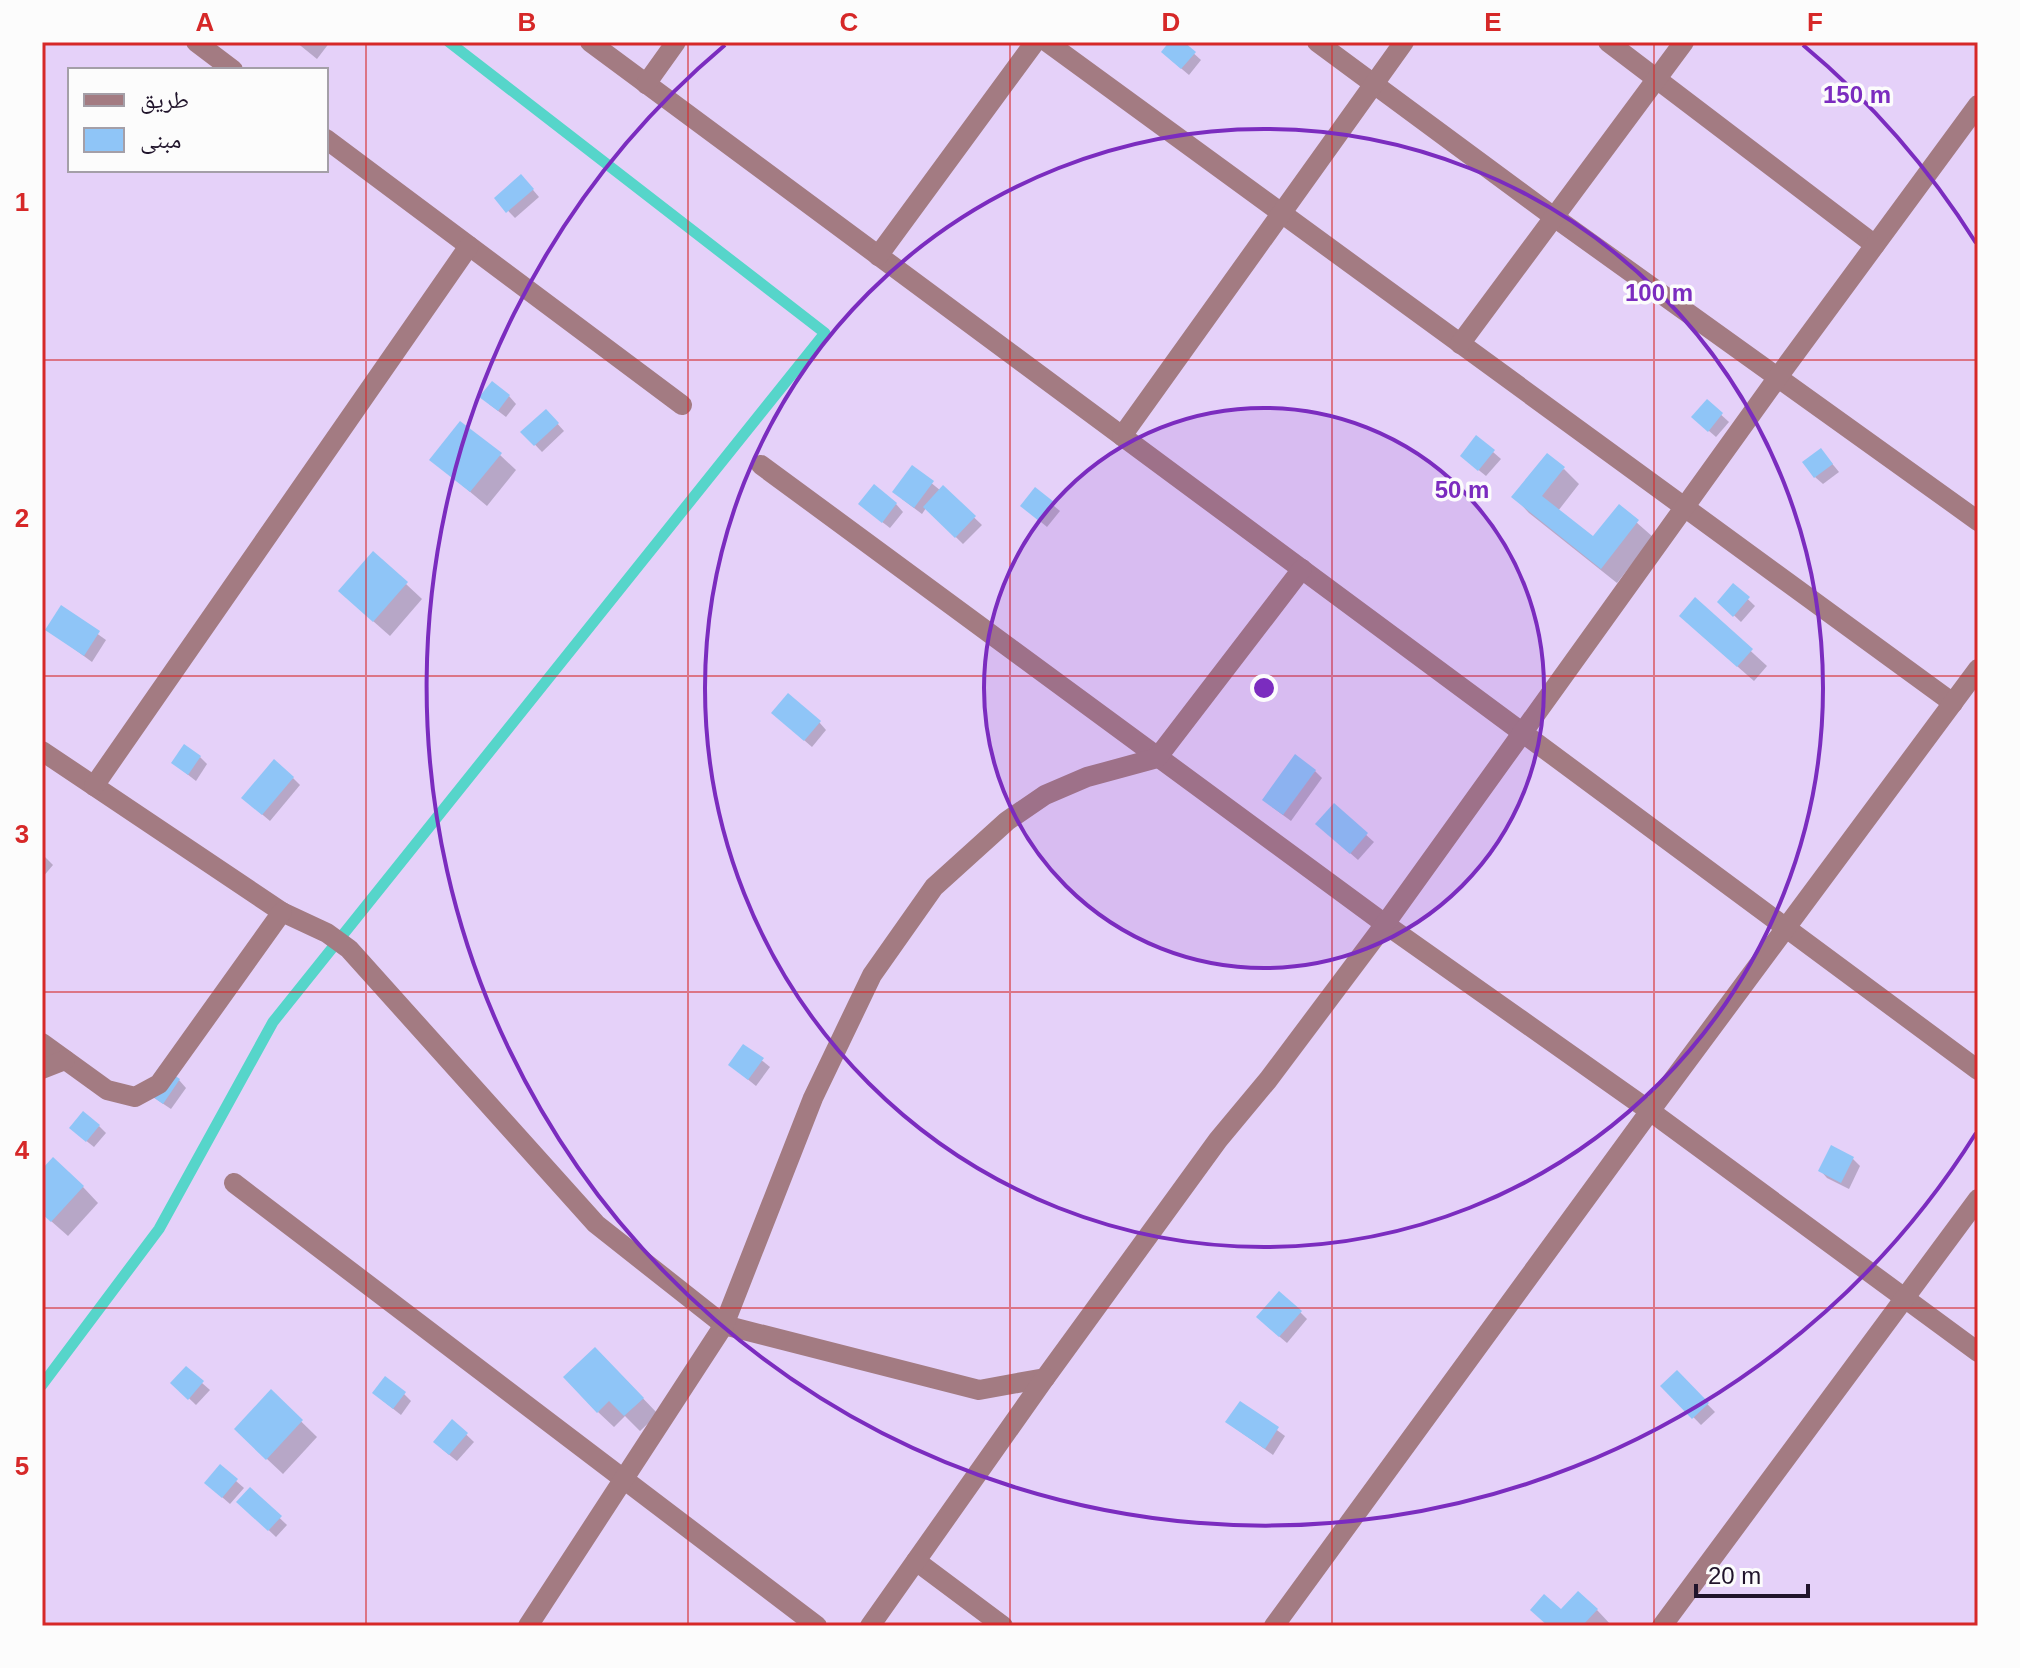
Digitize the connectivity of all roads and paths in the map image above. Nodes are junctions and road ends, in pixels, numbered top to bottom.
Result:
1 (196, 42) edge
2 (590, 42) edge
3 (676, 42) edge
4 (1035, 42) edge
5 (1047, 42) edge
6 (1317, 42) edge
7 (1404, 42) edge
8 (1608, 42) edge
9 (1684, 42) edge
10 (230, 68) edge
11 (1657, 79) junction
12 (646, 84) junction
13 (1374, 84) junction
14 (1978, 105) edge
15 (328, 140) edge
16 (1281, 213) junction
17 (1554, 217) junction
18 (1875, 245) junction
19 (469, 246) junction
20 (878, 256) junction
21 (1460, 344) junction
22 (1778, 377) junction
23 (682, 405) dead end
24 (1122, 436) junction
25 (761, 465) dead end
26 (1684, 507) junction
27 (1978, 521) edge
28 (1302, 569) junction
29 (1978, 669) edge
30 (1953, 703) junction
31 (1522, 732) junction
32 (42, 751) edge
33 (1157, 758) junction
34 (94, 786) junction
35 (282, 912) junction
36 (1385, 924) junction
37 (1787, 929) junction
38 (42, 1043) edge
39 (65, 1060) junction
40 (42, 1069) edge
41 (1978, 1070) edge
42 (1650, 1111) junction
43 (234, 1183) dead end
44 (1978, 1199) edge
45 (1904, 1299) junction
46 (724, 1325) junction
47 (1978, 1352) edge
48 (1045, 1378) junction
49 (624, 1479) junction
50 (916, 1561) junction
51 (528, 1626) edge
52 (817, 1626) edge
53 (870, 1626) edge
54 (1003, 1626) edge
55 (1274, 1626) edge
56 (1662, 1626) edge

1 - 10 street
2 - 12 street
3 - 12 street
4 - 20 street
5 - 16 street
6 - 13 street
7 - 13 street
8 - 11 street
9 - 11 street
11 - 17 street
11 - 18 street
12 - 20 street
13 - 16 street
13 - 17 street
14 - 18 street
15 - 19 street
16 - 21 street
16 - 24 street
17 - 21 street
17 - 22 street
18 - 22 street
19 - 23 street
19 - 34 street
20 - 24 street
21 - 26 street
22 - 26 street
22 - 27 street
24 - 28 street
25 - 33 street
26 - 30 street
26 - 31 street
28 - 31 street
28 - 33 street
29 - 30 street
30 - 37 street
31 - 36 street
31 - 37 street
32 - 34 street
33 - 36 street
33 - 46 street
34 - 35 street
35 - 39 street
35 - 46 street
36 - 42 street
36 - 48 street
37 - 41 street
37 - 42 street
38 - 39 street
39 - 40 street
42 - 45 street
42 - 55 street
43 - 49 street
44 - 45 street
45 - 47 street
45 - 56 street
46 - 48 street
46 - 49 street
48 - 50 street
49 - 51 street
49 - 52 street
50 - 53 street
50 - 54 street

